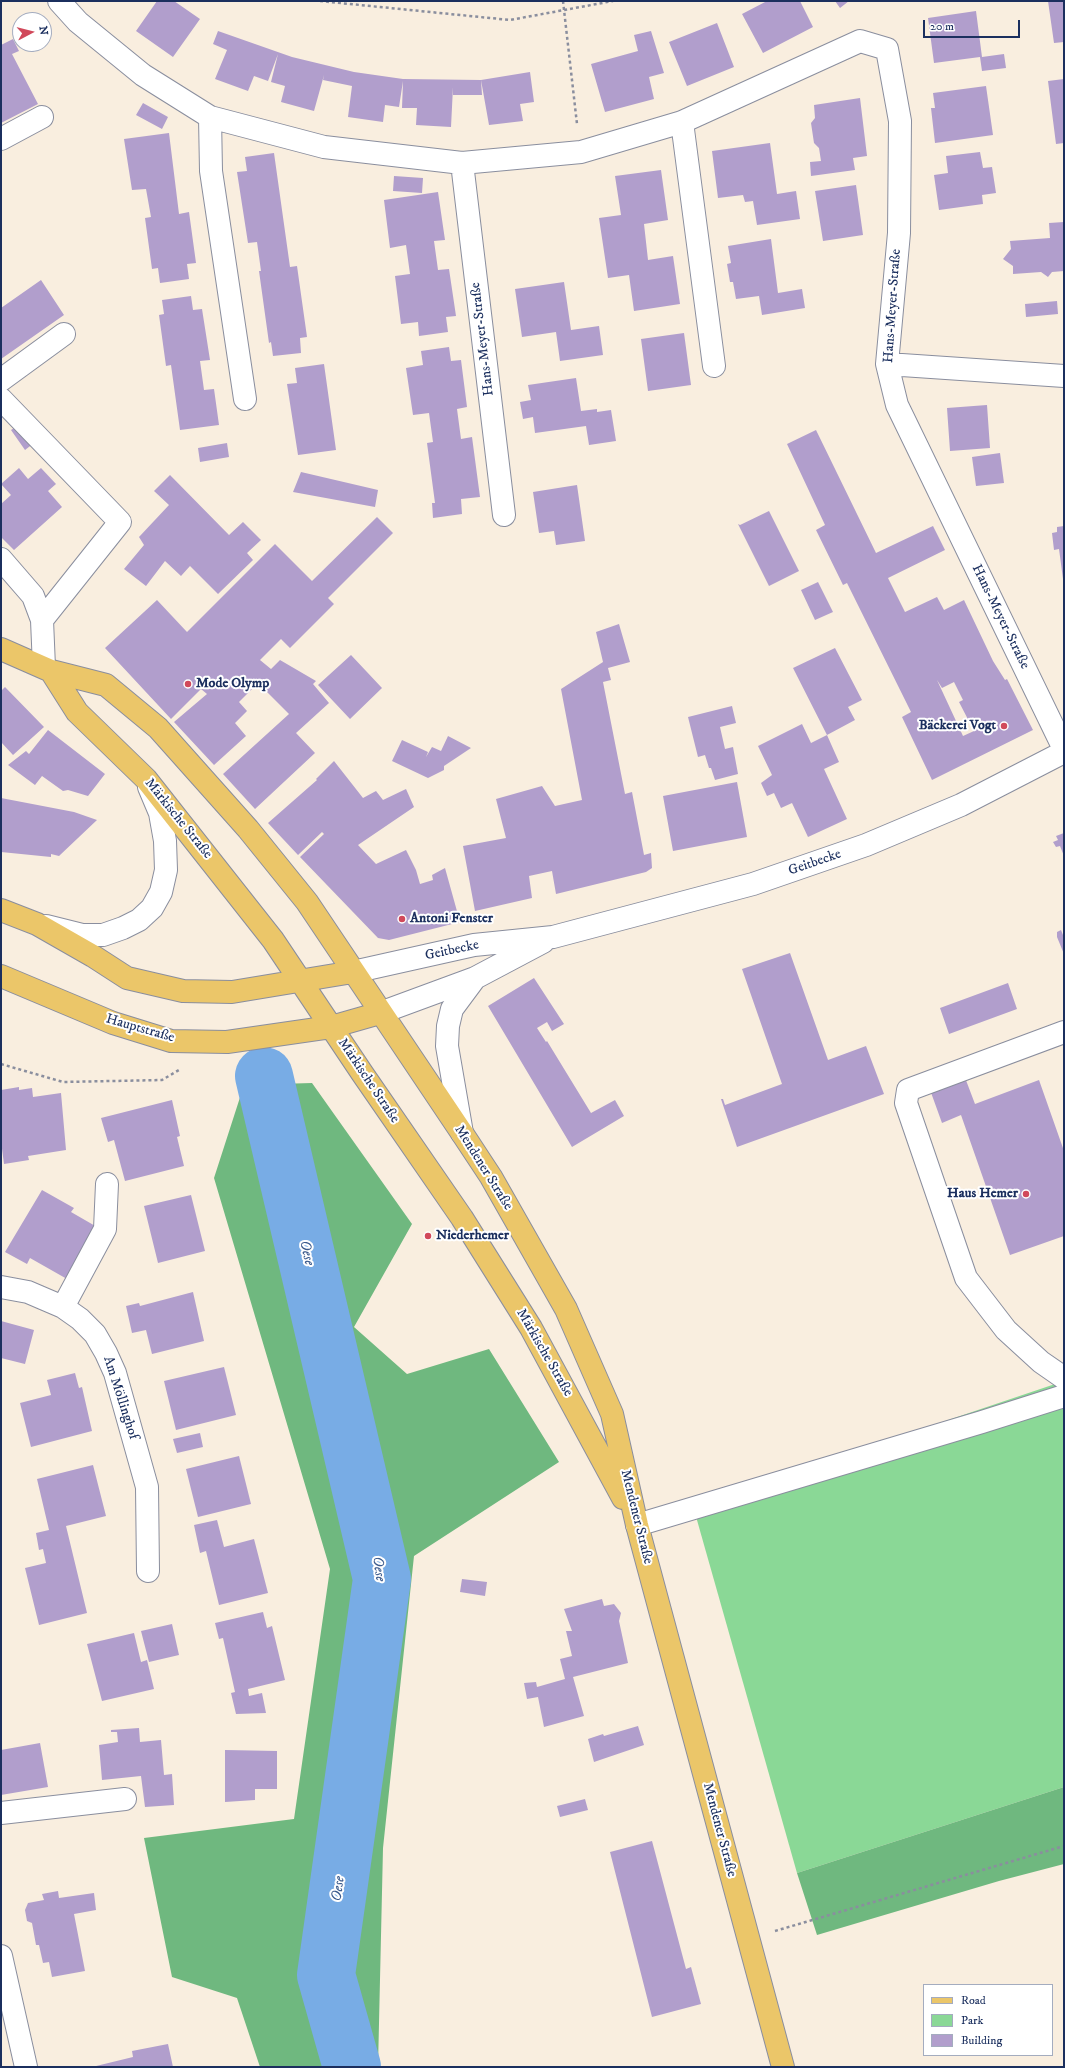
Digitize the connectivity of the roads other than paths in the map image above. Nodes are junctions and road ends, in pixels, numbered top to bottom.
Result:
1 (59, 1) edge
2 (42, 117) dead end
3 (210, 117) junction
4 (682, 122) junction
5 (1, 139) edge
6 (462, 163) junction
7 (64, 334) dead end
8 (887, 364) junction
9 (714, 366) dead end
10 (1064, 376) edge
11 (1, 380) edge
12 (1, 399) edge
13 (245, 399) dead end
14 (504, 515) dead end
15 (1, 559) edge
16 (42, 620) junction
17 (1, 649) edge
18 (48, 669) junction
19 (1064, 750) edge
20 (146, 778) junction
21 (1, 910) edge
22 (37, 924) junction
23 (553, 937) junction
24 (353, 972) junction
25 (1, 976) edge
26 (475, 978) junction
27 (301, 981) junction
28 (380, 1013) junction
29 (331, 1027) junction
30 (1064, 1032) edge
31 (462, 1133) junction
32 (107, 1184) dead end
33 (1, 1287) edge
34 (63, 1307) junction
35 (1064, 1378) edge
36 (1064, 1396) edge
37 (637, 1525) junction
38 (148, 1571) dead end
39 (125, 1798) dead end
40 (1, 1813) edge
41 (1, 1956) edge
42 (26, 2067) edge
43 (783, 2067) edge

1 - 3 street, Hans-Meyer-Straße
2 - 5 street
3 - 6 street, Hans-Meyer-Straße
3 - 13 street
4 - 6 street, Hans-Meyer-Straße
4 - 8 street, Hans-Meyer-Straße
4 - 9 street
6 - 14 street, Hans-Meyer-Straße
7 - 11 street
8 - 10 street
8 - 19 street, Hans-Meyer-Straße
12 - 16 street
15 - 16 street
16 - 18 street
17 - 18 main road
18 - 20 main road, Märkische Straße
18 - 24 main road
19 - 23 street, Geitbecke
20 - 22 street
20 - 27 main road, Märkische Straße
21 - 22 main road
22 - 27 main road
23 - 24 street, Geitbecke
23 - 26 street, Geitbecke
24 - 27 main road
24 - 28 main road
25 - 29 main road, Hauptstraße
26 - 28 street, Geitbecke
26 - 31 street
27 - 29 main road, Märkische Straße
28 - 29 main road, Hauptstraße
28 - 31 main road, Mendener Straße
29 - 37 main road, Märkische Straße
30 - 35 street
31 - 37 main road, Mendener Straße
32 - 34 street
33 - 34 street, Am Möllinghof
34 - 38 street, Am Möllinghof
36 - 37 street
37 - 43 main road, Mendener Straße
39 - 40 street
41 - 42 street

